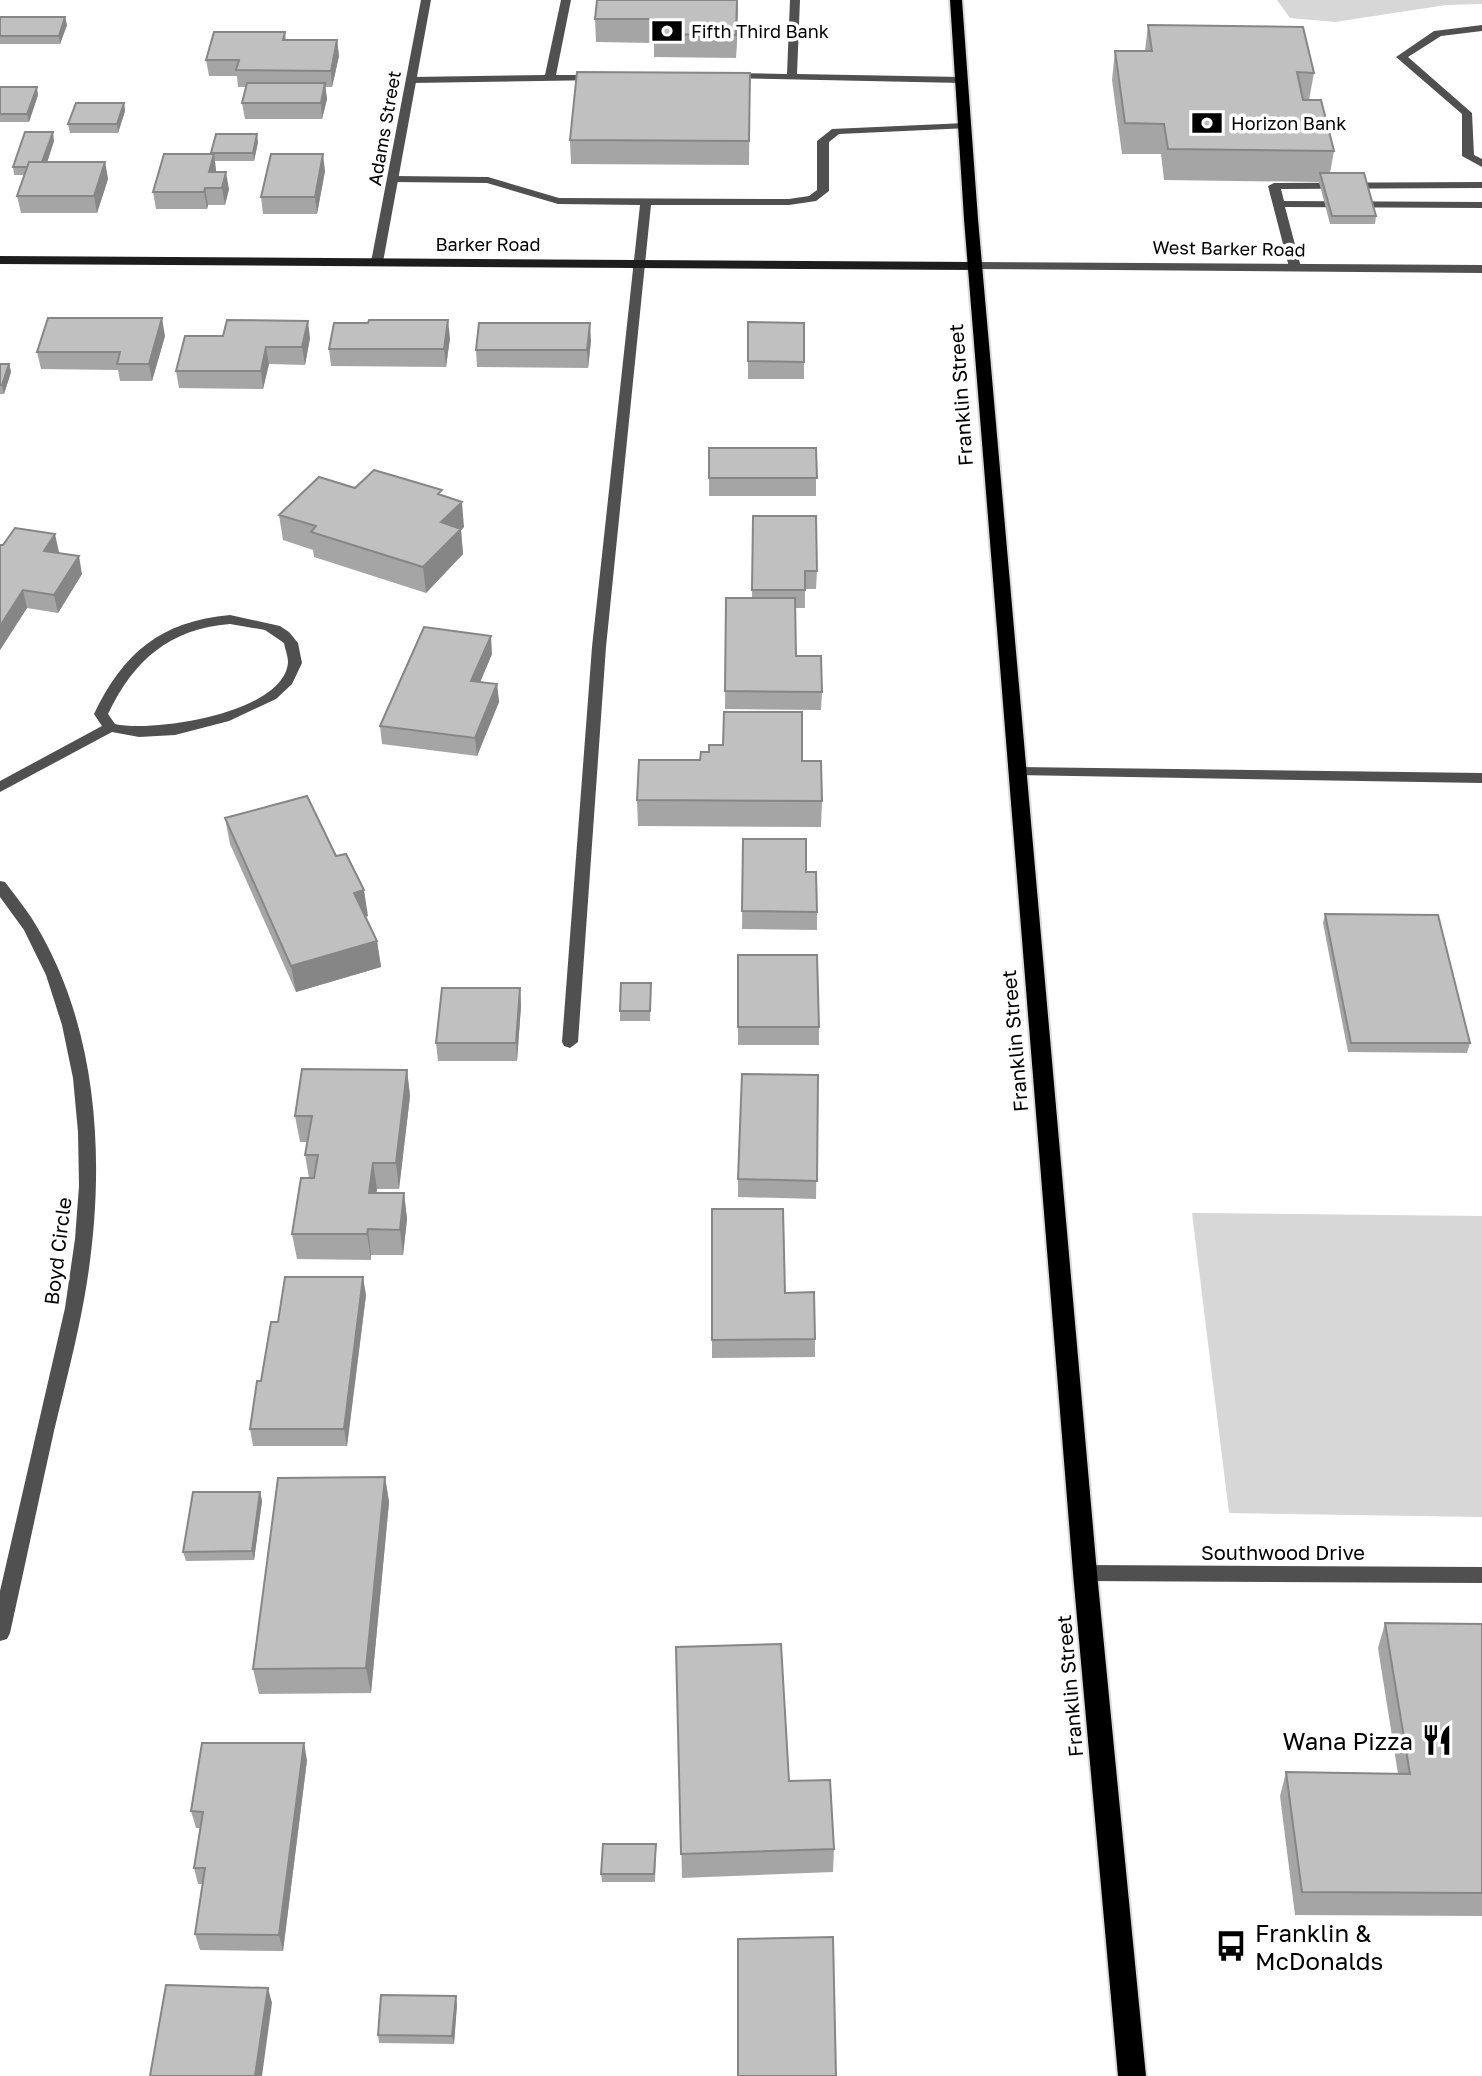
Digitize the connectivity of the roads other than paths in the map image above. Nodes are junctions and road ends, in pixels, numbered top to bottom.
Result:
1 (426, 0) edge
2 (566, 0) edge
3 (795, 0) edge
4 (956, 0) edge
5 (1482, 28) edge
6 (721, 76) edge
7 (612, 77) edge
8 (792, 77) junction
9 (550, 78) junction
10 (411, 80) junction
11 (962, 80) junction
12 (965, 126) junction
13 (1482, 164) edge
14 (393, 179) junction
15 (1482, 185) edge
16 (1482, 193) edge
17 (646, 201) junction
18 (1279, 204) junction
19 (1482, 205) edge
20 (1482, 213) edge
21 (0, 260) edge
22 (377, 262) junction
23 (637, 263) junction
24 (975, 266) junction
25 (1295, 267) junction
26 (1482, 269) edge
27 (110, 727) junction
28 (1017, 772) junction
29 (1482, 778) edge
30 (0, 787) edge
31 (0, 886) edge
32 (570, 1042) dead end
33 (1085, 1573) junction
34 (1482, 1575) edge
35 (0, 1633) edge
36 (1132, 2076) edge

1 - 10 street, Adams Street
2 - 9 street
3 - 8 street
4 - 11 main road, Franklin Street
5 - 13 street
6 - 8 street
7 - 9 street
8 - 11 street
9 - 10 street
10 - 14 street, Adams Street
11 - 12 main road, Franklin Street
12 - 17 street
12 - 24 main road, Franklin Street
14 - 17 street
14 - 22 street, Adams Street
15 - 18 street
16 - 18 street
17 - 23 street
18 - 19 street
18 - 20 street
18 - 25 street
21 - 22 street, Barker Road
22 - 23 street, Barker Road
23 - 24 street, Barker Road
23 - 32 street
24 - 25 street, West Barker Road
24 - 28 main road, Franklin Street
25 - 26 street, West Barker Road
27 - 27 street
27 - 30 street
28 - 29 street
28 - 33 main road, Franklin Street
31 - 35 street, Boyd Circle
33 - 34 street, Southwood Drive
33 - 36 main road, Franklin Street

